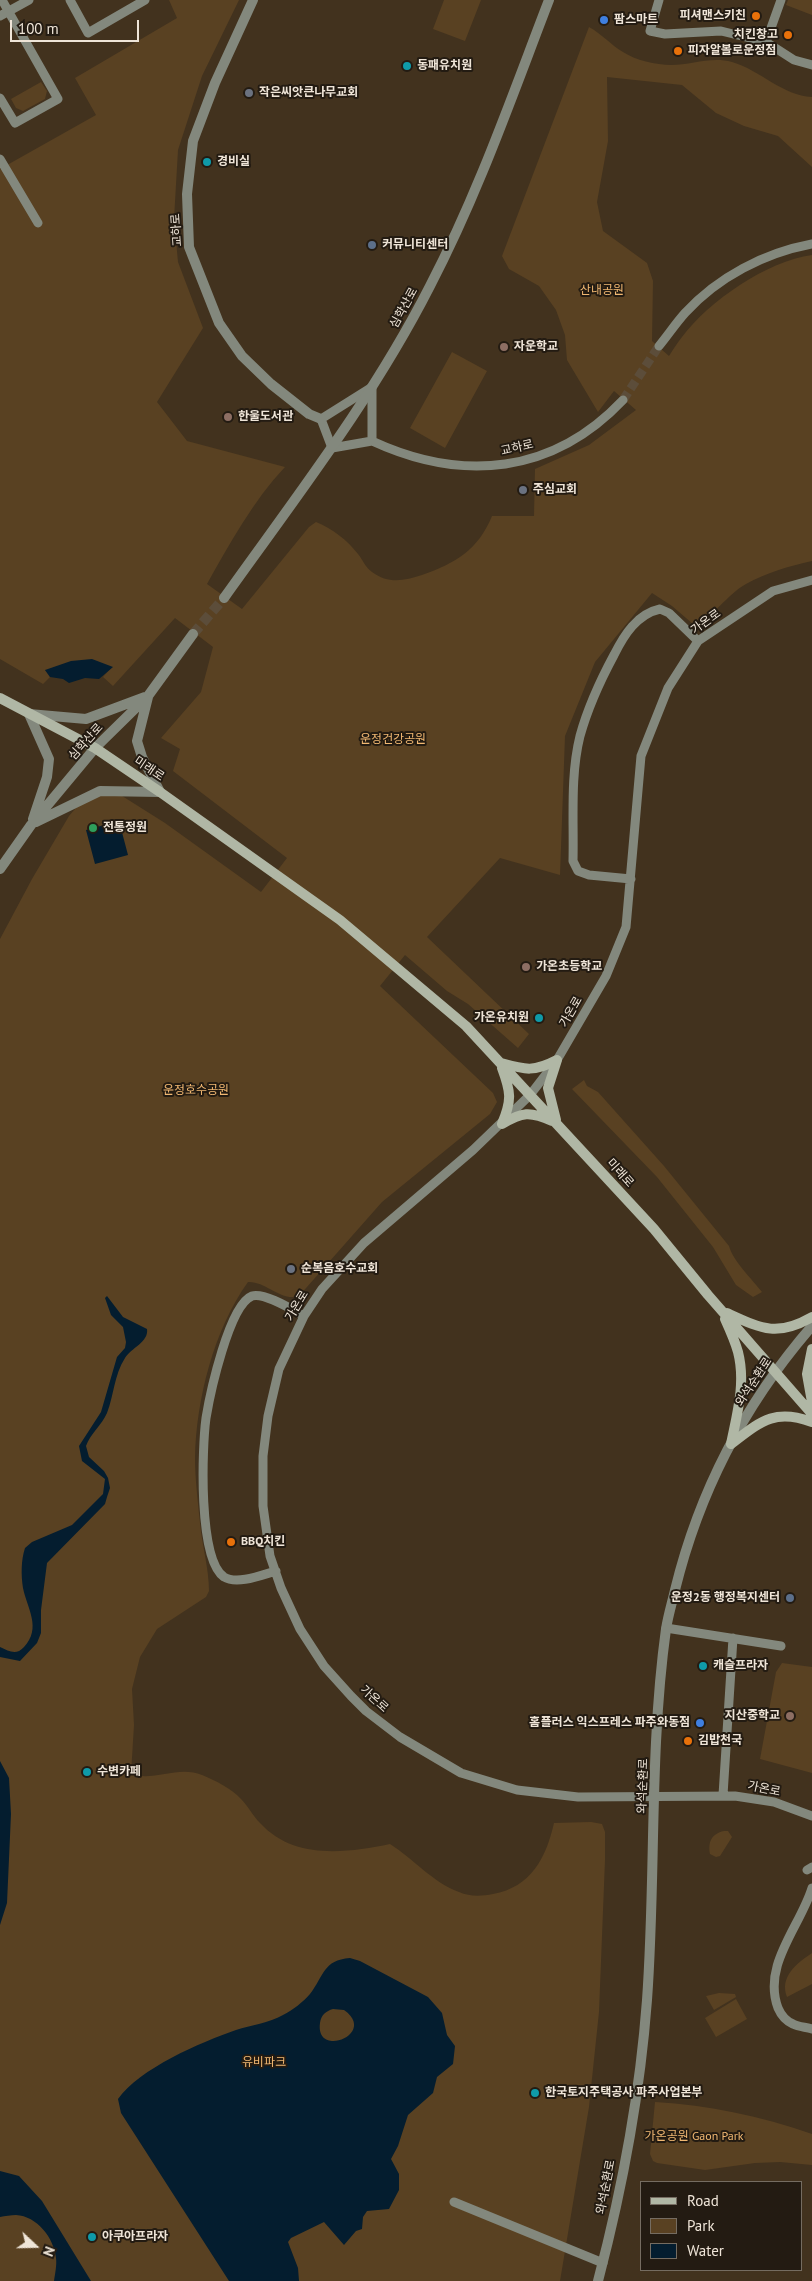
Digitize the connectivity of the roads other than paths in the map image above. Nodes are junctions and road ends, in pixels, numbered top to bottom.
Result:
1 (2, 0) edge
2 (29, 0) edge
3 (70, 0) edge
4 (145, 0) edge
5 (252, 0) edge
6 (549, 0) edge
7 (659, 0) edge
8 (780, 0) edge
9 (9, 11) junction
10 (0, 16) edge
11 (766, 42) junction
12 (812, 65) edge
13 (0, 98) edge
14 (0, 159) edge
15 (38, 223) dead end
16 (812, 244) edge
17 (659, 346) tunnel mouth
18 (372, 387) junction
19 (623, 400) tunnel mouth
20 (321, 419) junction
21 (372, 441) junction
22 (332, 448) junction
23 (812, 580) edge
24 (224, 598) tunnel mouth
25 (193, 634) tunnel mouth
26 (698, 641) junction
27 (148, 696) junction
28 (0, 698) edge
29 (29, 714) junction
30 (95, 748) junction
31 (160, 792) junction
32 (31, 825) junction
33 (0, 869) edge
34 (631, 879) junction
35 (557, 1060) junction
36 (499, 1062) junction
37 (530, 1095) junction
38 (502, 1124) junction
39 (557, 1124) junction
40 (722, 1311) junction
41 (304, 1316) junction
42 (812, 1317) edge
43 (812, 1326) edge
44 (812, 1349) edge
45 (774, 1371) junction
46 (812, 1402) edge
47 (812, 1414) edge
48 (812, 1422) edge
49 (731, 1444) junction
50 (276, 1572) junction
51 (666, 1628) junction
52 (733, 1638) junction
53 (780, 1646) dead end
54 (723, 1795) junction
55 (655, 1796) junction
56 (812, 1817) edge
57 (812, 1888) edge
58 (812, 2029) edge
59 (454, 2202) dead end
60 (603, 2263) junction
61 (598, 2281) edge

1 - 9 street
2 - 9 street
3 - 4 street
5 - 20 street, 교하로
6 - 18 street, 심학산로
7 - 11 street
8 - 11 street
9 - 10 street
9 - 13 street
11 - 12 street
14 - 15 street
16 - 17 street
18 - 20 street
18 - 21 street
18 - 22 street, 심학산로
19 - 21 street, 교하로
20 - 22 street
21 - 22 street
22 - 24 street, 심학산로
23 - 26 street, 가온로
25 - 27 street, 심학산로
26 - 34 street, 가온로
26 - 34 street
27 - 29 street
27 - 30 street, 심학산로
27 - 31 street
28 - 29 main road, 미래로
29 - 30 main road, 미래로
29 - 32 street
30 - 31 main road, 미래로
30 - 32 street, 심학산로
31 - 32 street
31 - 36 main road, 미래로
32 - 33 street, 심학산로
34 - 35 street, 가온로
35 - 36 main road
35 - 37 street, 가온로
35 - 39 main road
36 - 37 main road, 미래로
36 - 38 main road
37 - 38 street, 가온로
37 - 39 main road, 미래로
38 - 39 main road
38 - 41 street, 가온로
39 - 40 main road, 미래로
40 - 42 main road
40 - 45 main road, 미래로
40 - 49 main road
41 - 50 street, 가온로
41 - 50 street
43 - 45 street, 와석순환로
44 - 46 main road
45 - 47 main road, 미래로
45 - 49 street, 와석순환로
48 - 49 main road
49 - 51 street, 와석순환로
50 - 55 street, 가온로
51 - 52 street
51 - 55 street, 와석순환로
52 - 53 street
52 - 54 street
54 - 55 street, 가온로
54 - 56 street, 가온로
55 - 60 street, 와석순환로
57 - 58 street
59 - 60 street
60 - 61 street, 와석순환로

